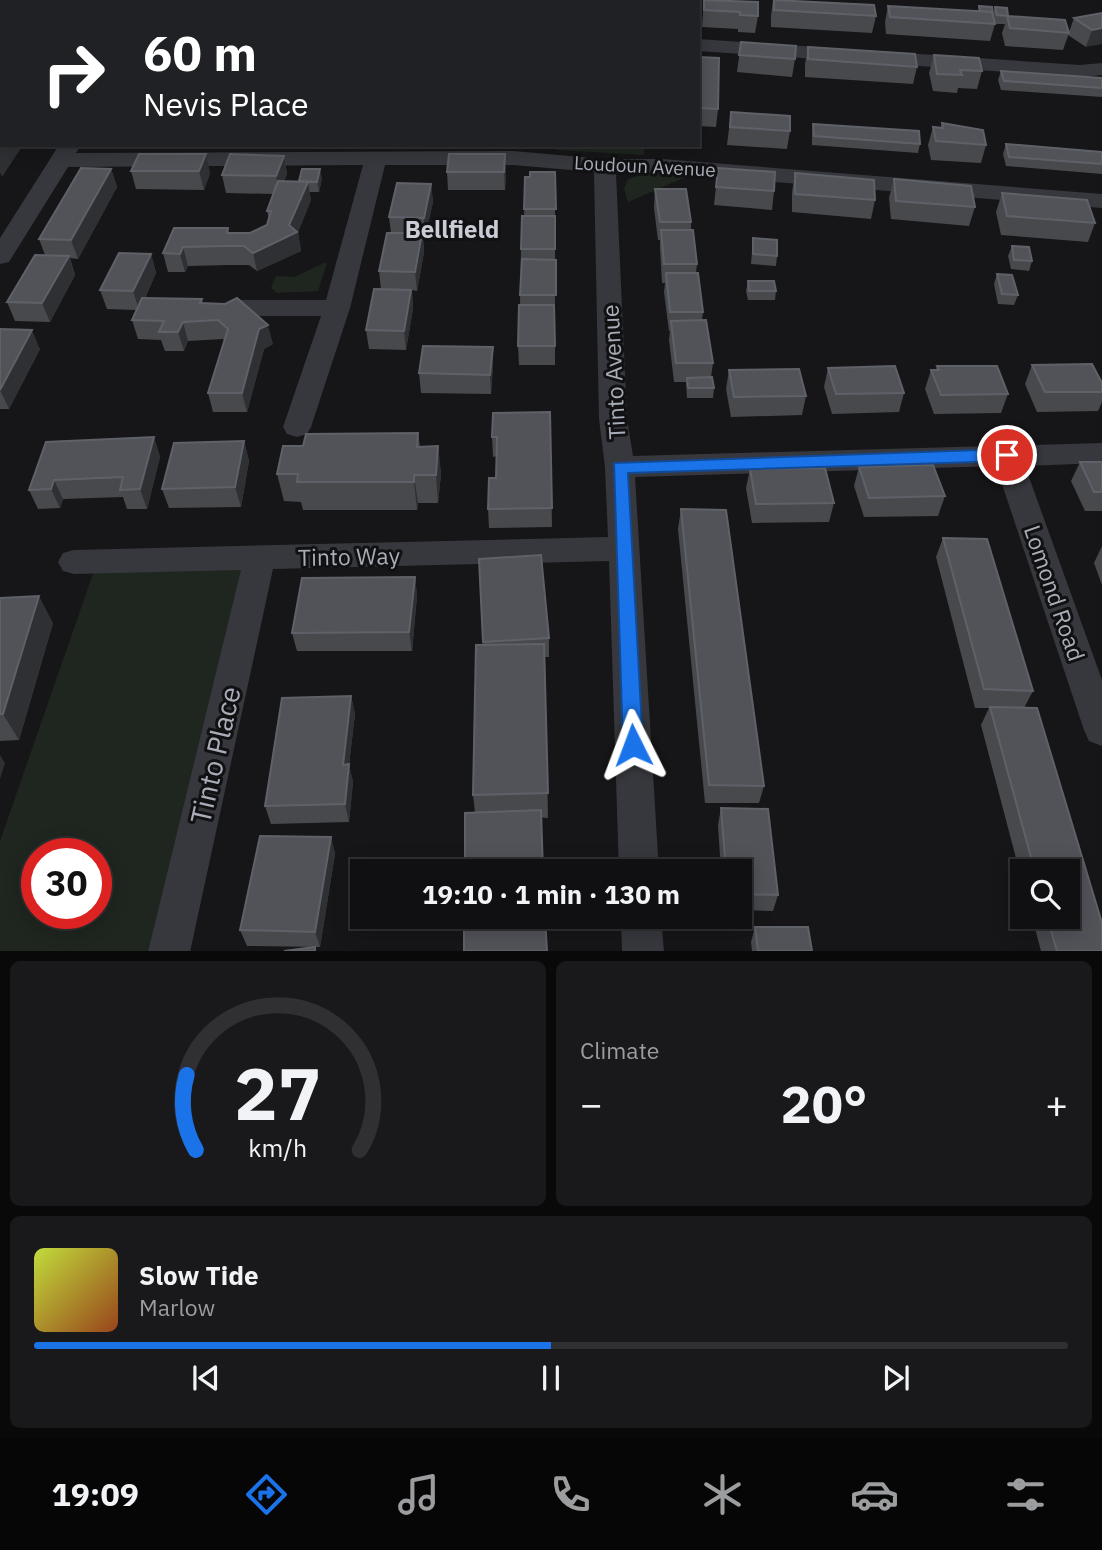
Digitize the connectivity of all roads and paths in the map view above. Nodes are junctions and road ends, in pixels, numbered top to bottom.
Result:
1 (700, 45) edge
2 (1102, 69) edge
3 (320, 152) edge
4 (65, 153) edge
5 (546, 153) edge
6 (662, 155) edge
7 (374, 161) junction
8 (605, 166) junction
9 (1102, 201) edge
10 (0, 257) edge
11 (241, 308) edge
12 (337, 308) junction
13 (297, 427) dead end
14 (1102, 453) edge
15 (1007, 455) junction
16 (620, 467) junction
17 (624, 550) junction
18 (260, 558) junction
19 (74, 562) dead end
20 (1102, 730) edge
21 (638, 859) edge
22 (642, 929) edge
23 (169, 951) edge
24 (643, 951) edge

1 - 2 street
3 - 4 street, Loudoun Avenue
3 - 7 street, Loudoun Avenue
4 - 10 street
5 - 7 street, Loudoun Avenue
5 - 8 street, Loudoun Avenue
6 - 8 street, Loudoun Avenue
6 - 9 street, Loudoun Avenue
7 - 12 street
8 - 16 street, Tinto Avenue
11 - 12 street
12 - 13 street
14 - 15 street
15 - 16 street
15 - 20 street, Lomond Road
16 - 17 street, Tinto Avenue
17 - 18 street, Tinto Way
17 - 21 street, Tinto Avenue
18 - 19 street, Tinto Way
18 - 23 street, Tinto Place
22 - 24 street

